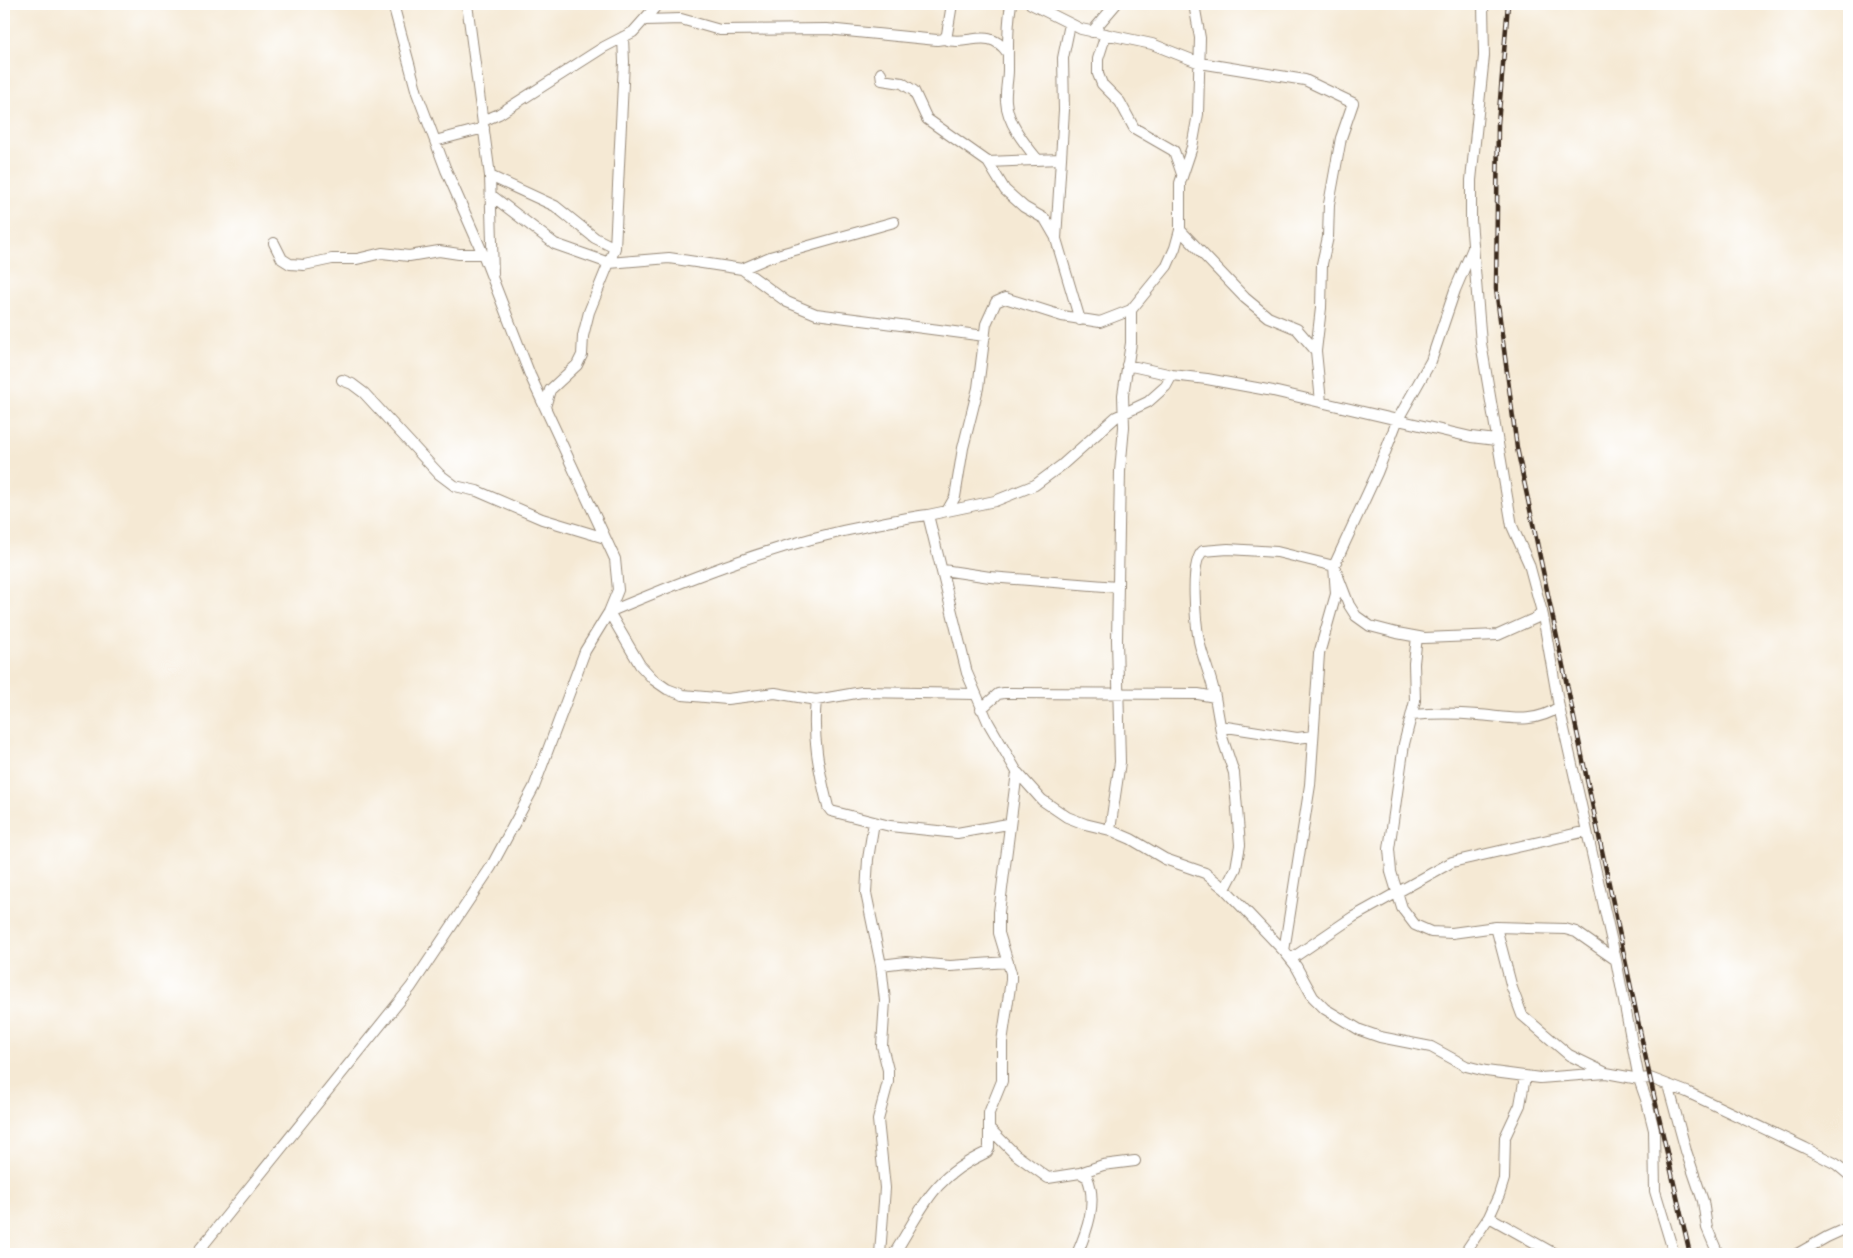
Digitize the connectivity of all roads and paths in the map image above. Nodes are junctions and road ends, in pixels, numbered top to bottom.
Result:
1 (393, 4) edge
2 (467, 4) edge
3 (658, 4) edge
4 (952, 4) edge
5 (1011, 4) edge
6 (1032, 4) edge
7 (1116, 4) edge
8 (1194, 4) edge
9 (1478, 4) edge
10 (1483, 4) edge
11 (1484, 18) junction
12 (646, 20) junction
13 (1070, 24) junction
14 (1092, 32) junction
15 (1106, 34) junction
16 (623, 37) junction
17 (944, 39) junction
18 (1008, 52) junction
19 (1200, 63) junction
20 (882, 73) dead end
21 (483, 125) junction
22 (435, 141) junction
23 (1037, 159) junction
24 (1060, 159) junction
25 (988, 162) junction
26 (1182, 174) junction
27 (490, 176) junction
28 (491, 195) junction
29 (894, 222) dead end
30 (1180, 230) junction
31 (1056, 239) junction
32 (274, 243) dead end
33 (615, 248) junction
34 (1473, 248) junction
35 (483, 254) junction
36 (609, 263) junction
37 (742, 269) junction
38 (498, 296) junction
39 (1131, 310) junction
40 (1080, 320) junction
41 (985, 336) junction
42 (1316, 352) junction
43 (1127, 365) junction
44 (1172, 375) junction
45 (342, 380) dead end
46 (1321, 402) junction
47 (545, 408) junction
48 (1124, 413) junction
49 (1398, 419) junction
50 (1496, 440) junction
51 (948, 511) junction
52 (928, 515) junction
53 (605, 538) junction
54 (1334, 566) junction
55 (943, 570) junction
56 (1117, 587) junction
57 (1542, 611) junction
58 (609, 612) junction
59 (1417, 637) junction
60 (1120, 693) junction
61 (975, 694) junction
62 (1215, 697) junction
63 (816, 700) junction
64 (1559, 707) junction
65 (981, 709) junction
66 (1412, 714) junction
67 (1220, 726) junction
68 (1313, 736) junction
69 (1017, 772) junction
70 (874, 822) junction
71 (1008, 824) junction
72 (1110, 830) junction
73 (1587, 831) junction
74 (1226, 889) junction
75 (1397, 893) junction
76 (1496, 927) junction
77 (1284, 951) junction
78 (1291, 959) junction
79 (1616, 960) junction
80 (1008, 962) junction
81 (881, 965) junction
82 (1606, 1074) junction
83 (1525, 1077) junction
84 (1639, 1079) junction
85 (1668, 1085) junction
86 (990, 1130) junction
87 (1135, 1161) dead end
88 (1080, 1173) junction
89 (1849, 1175) edge
90 (1489, 1217) junction
91 (1849, 1227) edge
92 (196, 1254) edge
93 (880, 1254) edge
94 (894, 1254) edge
95 (1076, 1254) edge
96 (1464, 1254) edge
97 (1555, 1254) edge
98 (1674, 1254) edge
99 (1718, 1254) edge
100 (1798, 1254) edge

1 - 22 street
2 - 21 street
3 - 12 street
4 - 17 street
5 - 18 street
6 - 13 street
7 - 14 street
8 - 19 street
9 - 11 street
10 - 11 street
11 - 34 street
12 - 16 street
12 - 17 street
13 - 14 street
13 - 24 street
14 - 15 street
15 - 19 street
15 - 26 street
16 - 21 street
16 - 33 street
17 - 18 street
18 - 23 street
19 - 26 street
19 - 42 street
20 - 25 street
21 - 22 street
21 - 27 street
22 - 35 street
23 - 24 street
23 - 25 street
24 - 31 street
25 - 31 street
26 - 30 street
27 - 28 street
27 - 33 street
28 - 36 street
28 - 38 street
29 - 37 street
30 - 39 street
30 - 42 street
31 - 40 street
32 - 35 street
33 - 36 street
34 - 49 street
34 - 50 street
35 - 38 street
36 - 37 street
36 - 47 street
37 - 41 street
38 - 47 street
39 - 40 street
39 - 43 street
40 - 41 street
41 - 51 street
42 - 46 street
43 - 44 street
43 - 48 street
44 - 46 street
44 - 48 street
45 - 53 street
46 - 49 street
47 - 53 street
48 - 51 street
48 - 56 street
49 - 50 street
49 - 54 street
50 - 57 street
51 - 52 street
52 - 55 street
52 - 58 street
53 - 58 street
54 - 59 street
54 - 62 street
54 - 68 street
55 - 56 street
55 - 61 street
56 - 60 street
57 - 59 street
57 - 64 street
58 - 63 street
58 - 92 street
59 - 66 street
60 - 62 street
60 - 65 street
60 - 72 street
61 - 63 street
61 - 65 street
62 - 67 street
63 - 70 street
64 - 66 street
64 - 73 street
65 - 69 street
66 - 75 street
67 - 68 street
67 - 74 street
68 - 77 street
69 - 71 street
69 - 72 street
70 - 71 street
70 - 81 street
71 - 80 street
72 - 74 street
73 - 75 street
73 - 79 street
74 - 77 street
75 - 76 street
75 - 78 street
76 - 79 street
76 - 82 street
77 - 78 street
78 - 83 street
79 - 84 street
80 - 81 street
80 - 86 street
81 - 93 street
82 - 83 street
82 - 84 street
83 - 90 street
84 - 85 street
84 - 98 street
85 - 89 street
85 - 99 street
86 - 88 street
86 - 94 street
87 - 88 street
88 - 95 street
90 - 96 street
90 - 97 street
91 - 100 street

